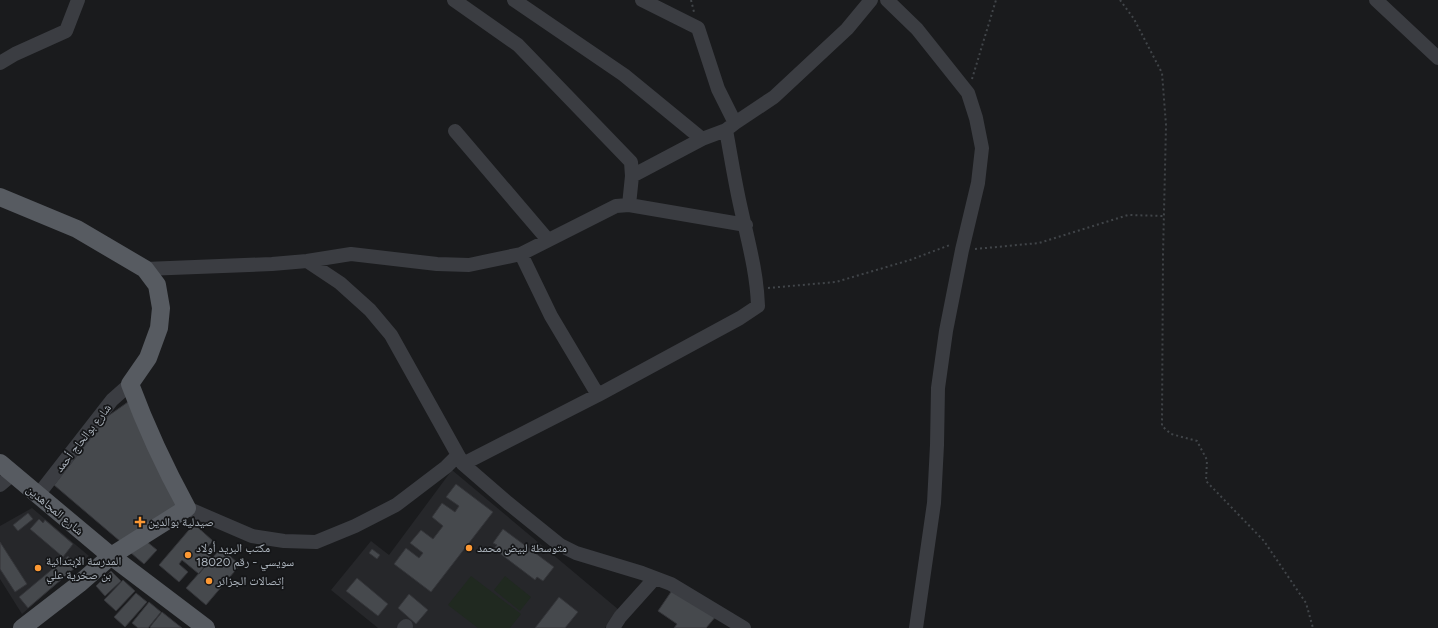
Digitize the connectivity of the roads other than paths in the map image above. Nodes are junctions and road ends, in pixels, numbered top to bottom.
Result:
1 (78, 0) edge
2 (454, 0) edge
3 (514, 0) edge
4 (642, 0) edge
5 (871, 0) edge
6 (887, 0) edge
7 (1376, 0) edge
8 (1438, 58) edge
9 (0, 63) edge
10 (731, 127) junction
11 (455, 131) dead end
12 (702, 139) junction
13 (632, 176) junction
14 (0, 197) edge
15 (629, 205) junction
16 (746, 225) junction
17 (548, 240) junction
18 (521, 254) junction
19 (307, 261) junction
20 (145, 269) junction
21 (130, 384) junction
22 (598, 395) junction
23 (460, 460) junction
24 (0, 463) edge
25 (7, 480) edge
26 (38, 495) junction
27 (187, 508) junction
28 (111, 556) junction
29 (655, 578) junction
30 (22, 628) edge
31 (206, 628) edge
32 (613, 628) edge
33 (744, 628) edge
34 (916, 628) edge

1 - 9 street
2 - 13 street
3 - 12 street
4 - 10 street
5 - 10 street
6 - 34 street
7 - 8 street
10 - 12 street
10 - 16 street
11 - 17 street
12 - 13 street
13 - 15 street
14 - 20 main road
15 - 16 street
15 - 17 street
16 - 22 street
17 - 18 street
18 - 19 street
18 - 22 street
19 - 20 street
19 - 23 street
20 - 21 main road
21 - 26 street, شارع بوالحاج أحمد
21 - 27 main road
22 - 23 street
23 - 27 street
23 - 29 street
24 - 25 main road, شارع المجاهدين
25 - 26 main road, شارع المجاهدين
26 - 28 main road, شارع المجاهدين
27 - 28 main road
28 - 30 main road
28 - 31 main road, شارع المجاهدين
29 - 32 street
29 - 33 street

